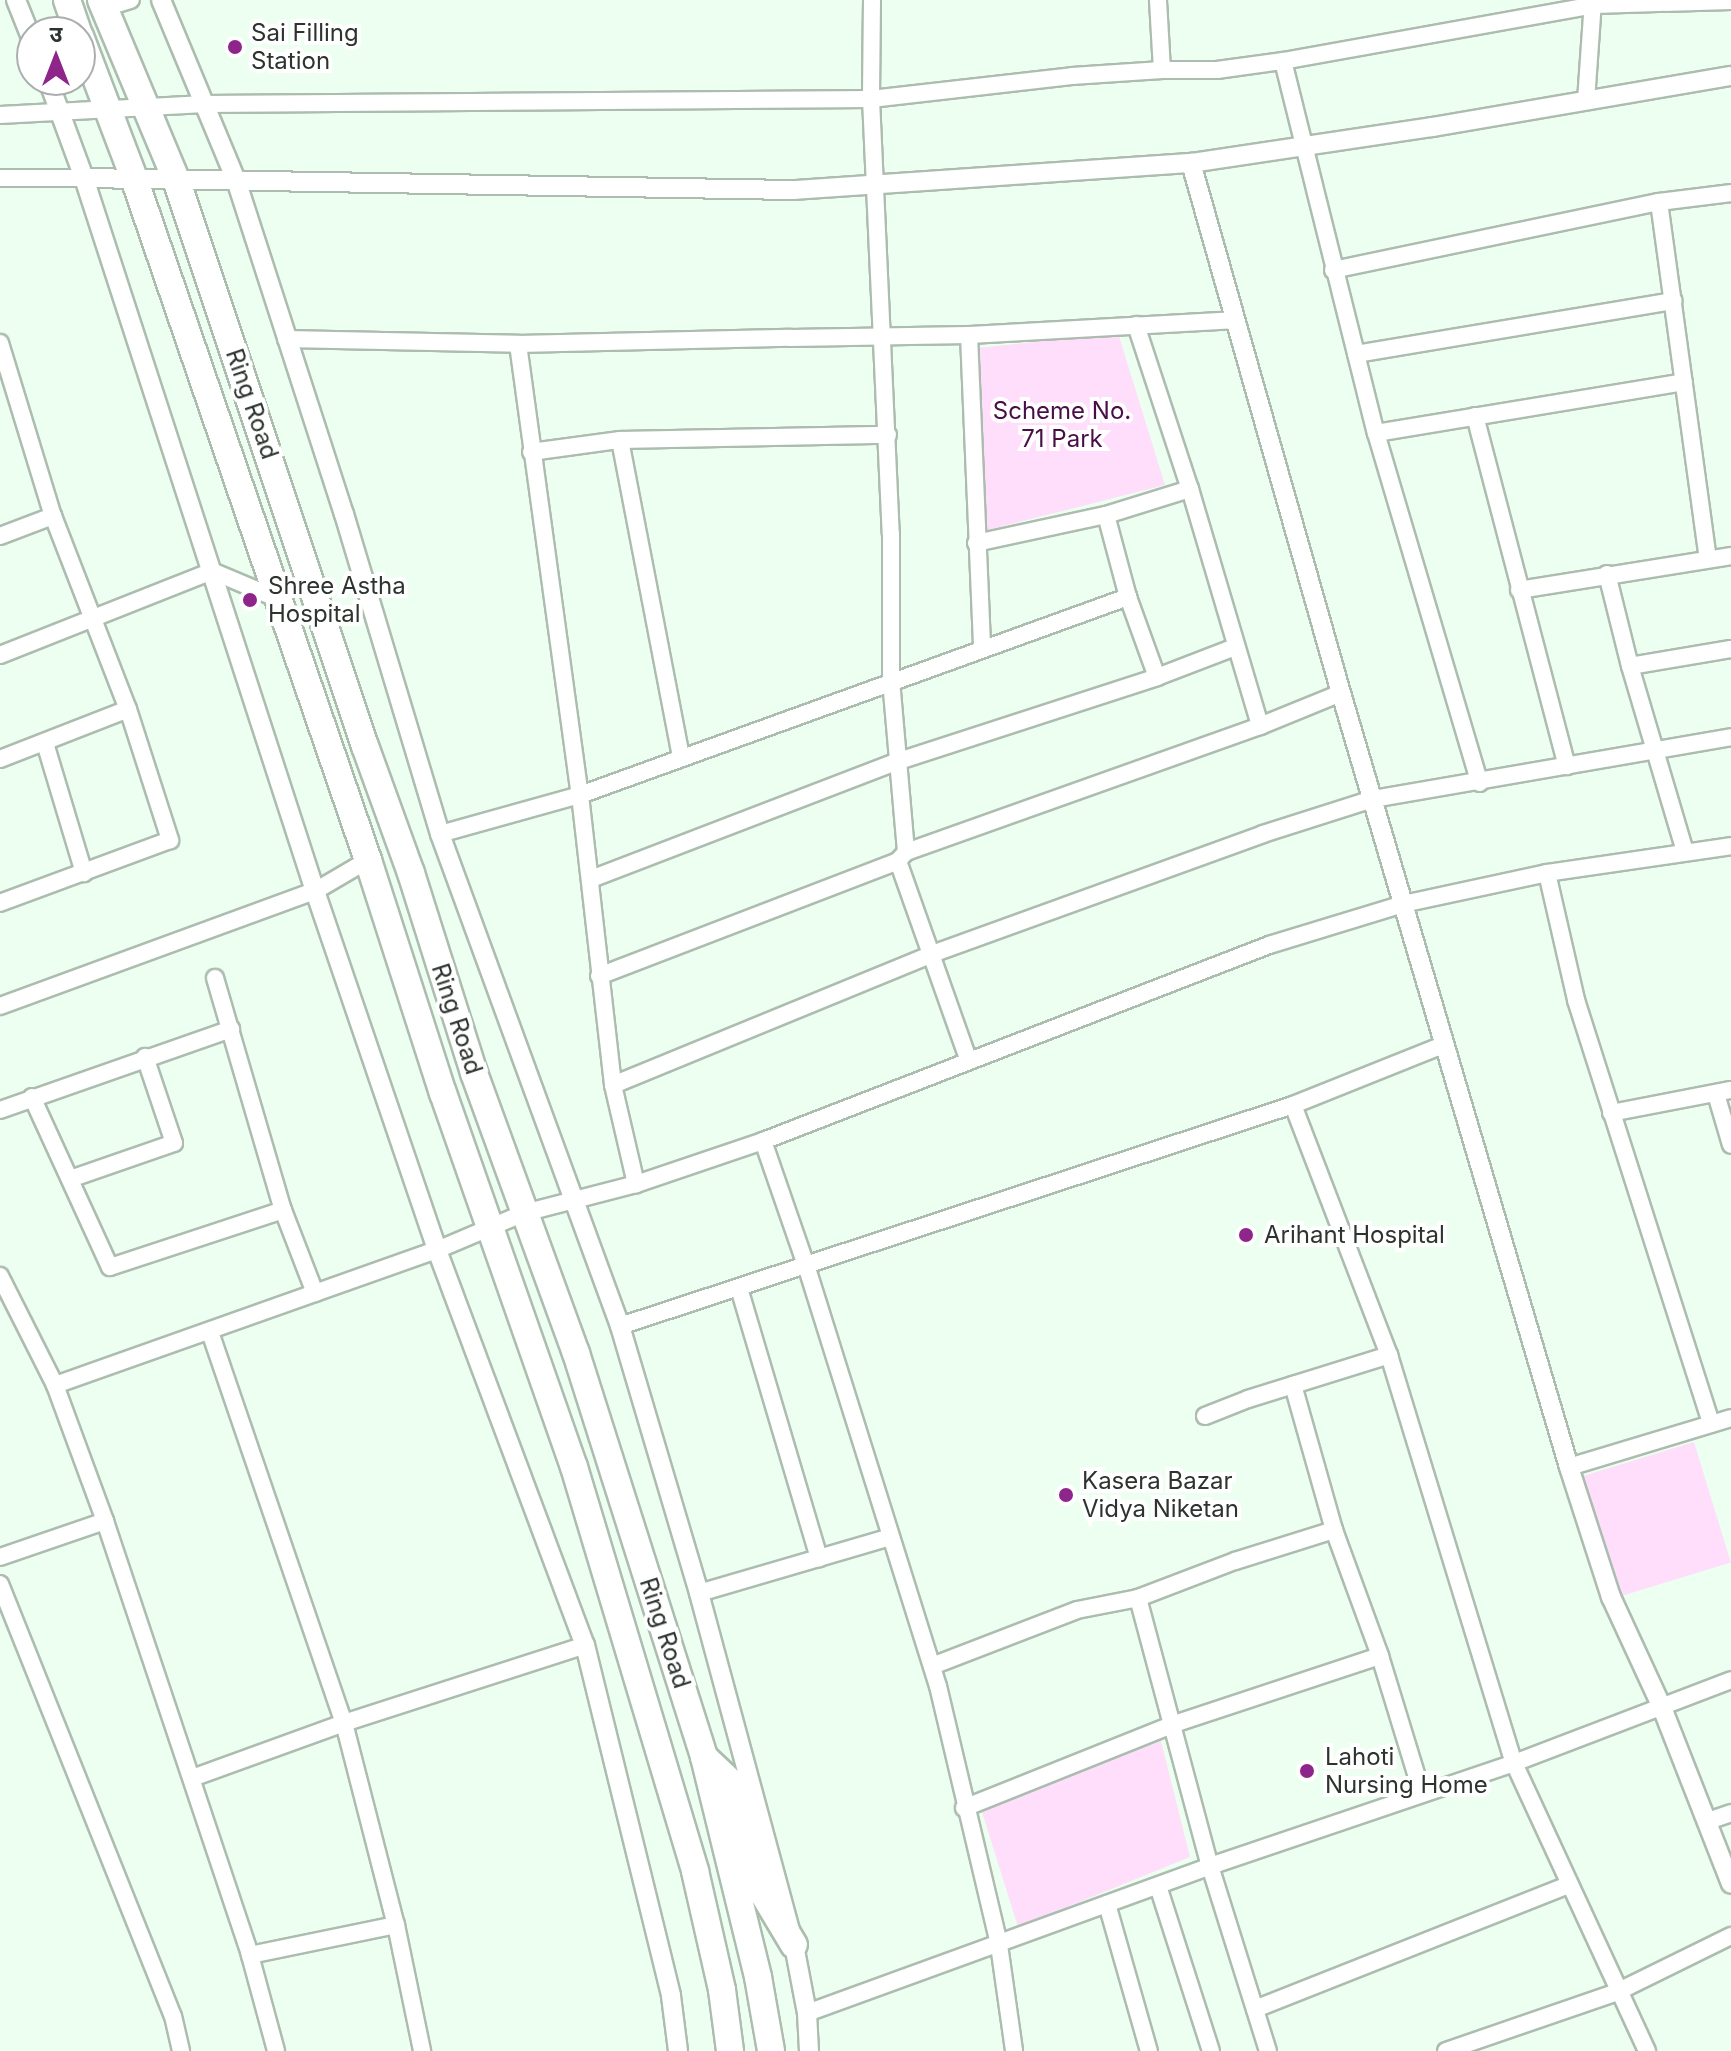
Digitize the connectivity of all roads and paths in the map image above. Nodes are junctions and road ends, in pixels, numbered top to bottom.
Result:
1 (131, 0) edge
2 (161, 0) edge
3 (872, 0) edge
4 (1158, 0) edge
5 (1731, 1) edge
6 (1593, 3) edge
7 (103, 4) edge
8 (1283, 61) junction
9 (1162, 70) junction
10 (1731, 76) edge
11 (96, 80) edge
12 (55, 96) edge
13 (871, 99) junction
14 (1586, 101) junction
15 (205, 104) junction
16 (147, 106) junction
17 (107, 109) junction
18 (62, 113) junction
19 (0, 115) edge
20 (1302, 148) junction
21 (1191, 163) junction
22 (0, 178) edge
23 (84, 178) junction
24 (135, 181) junction
25 (177, 182) junction
26 (237, 183) junction
27 (875, 183) junction
28 (1731, 193) edge
29 (1659, 202) junction
30 (1333, 270) junction
31 (1674, 301) junction
32 (1234, 320) junction
33 (1136, 325) junction
34 (969, 335) junction
35 (885, 336) junction
36 (286, 339) junction
37 (0, 343) edge
38 (518, 344) junction
39 (1356, 354) junction
40 (1684, 382) junction
41 (1475, 416) junction
42 (1376, 433) junction
43 (888, 435) junction
44 (620, 440) junction
45 (531, 452) junction
46 (1190, 489) junction
47 (1106, 515) junction
48 (53, 516) junction
49 (0, 536) edge
50 (976, 543) junction
51 (1731, 556) edge
52 (1708, 559) junction
53 (212, 571) junction
54 (1607, 574) junction
55 (1519, 590) junction
56 (1128, 597) junction
57 (276, 598) junction
58 (93, 620) junction
59 (1235, 647) junction
60 (982, 649) junction
61 (1731, 649) edge
62 (0, 655) edge
63 (1630, 666) junction
64 (1157, 677) junction
65 (891, 680) junction
66 (1341, 693) junction
67 (128, 709) junction
68 (1260, 726) junction
69 (1731, 737) edge
70 (45, 743) junction
71 (1656, 753) junction
72 (681, 758) junction
73 (0, 759) edge
74 (896, 762) junction
75 (1567, 766) junction
76 (1480, 783) junction
77 (580, 795) junction
78 (1373, 799) junction
79 (440, 834) junction
80 (1731, 846) edge
81 (1685, 852) junction
82 (902, 857) junction
83 (368, 860) junction
84 (84, 873) junction
85 (1547, 873) junction
86 (591, 879) junction
87 (315, 891) junction
88 (0, 903) edge
89 (1403, 904) junction
90 (932, 954) junction
91 (599, 976) junction
92 (215, 978) dead end
93 (0, 1006) edge
94 (231, 1029) junction
95 (1443, 1045) junction
96 (145, 1057) junction
97 (969, 1061) junction
98 (613, 1085) junction
99 (1724, 1092) edge
100 (32, 1097) junction
101 (1293, 1105) junction
102 (0, 1110) edge
103 (1611, 1113) junction
104 (763, 1141) junction
105 (1731, 1145) edge
106 (70, 1179) junction
107 (636, 1184) junction
108 (573, 1200) junction
109 (283, 1210) junction
110 (524, 1213) junction
111 (489, 1226) junction
112 (437, 1250) junction
113 (806, 1265) junction
114 (0, 1276) edge
115 (739, 1288) junction
116 (315, 1293) junction
117 (6, 1298) edge
118 (620, 1326) junction
119 (210, 1332) junction
120 (1389, 1355) junction
121 (55, 1385) junction
122 (1293, 1385) junction
123 (1205, 1416) dead end
124 (1731, 1418) edge
125 (1711, 1424) junction
126 (1569, 1467) junction
127 (105, 1521) junction
128 (1334, 1530) junction
129 (891, 1537) junction
130 (0, 1557) edge
131 (819, 1558) junction
132 (0, 1584) edge
133 (699, 1593) junction
134 (1138, 1598) junction
135 (585, 1645) junction
136 (1380, 1656) junction
137 (932, 1666) junction
138 (1731, 1680) edge
139 (1661, 1705) junction
140 (344, 1723) junction
141 (1171, 1725) junction
142 (704, 1757) junction
143 (1514, 1763) junction
144 (192, 1778) junction
145 (1422, 1793) junction
146 (964, 1808) junction
147 (1731, 1813) edge
148 (1708, 1821) junction
149 (1210, 1866) junction
150 (1731, 1884) edge
151 (1568, 1885) junction
152 (1158, 1886) junction
153 (1107, 1904) junction
154 (396, 1925) junction
155 (1731, 1936) edge
156 (794, 1945) junction
157 (999, 1945) junction
158 (250, 1955) junction
159 (1617, 1992) junction
160 (1255, 2009) junction
161 (807, 2013) junction
162 (181, 2051) edge
163 (276, 2051) edge
164 (422, 2051) edge
165 (678, 2051) edge
166 (730, 2051) edge
167 (771, 2051) edge
168 (809, 2051) edge
169 (1014, 2051) edge
170 (1149, 2051) edge
171 (1211, 2051) edge
172 (1268, 2051) edge
173 (1446, 2051) edge
174 (1647, 2051) edge

1 - 7 street
2 - 15 street
3 - 13 street
4 - 9 street
5 - 6 street
6 - 8 street
6 - 14 street
7 - 16 highway, Ring Road
8 - 9 street
8 - 20 street
9 - 13 street
10 - 14 street
11 - 17 highway, Ring Road
12 - 18 street
13 - 15 street
13 - 27 street
14 - 20 street
15 - 16 street
15 - 26 street
16 - 17 street
16 - 25 highway, Ring Road
17 - 18 street
17 - 24 highway, Ring Road
18 - 19 street
18 - 23 street
20 - 21 street
20 - 30 street
21 - 27 street
21 - 32 street
22 - 23 street
23 - 24 street
23 - 53 street
24 - 25 street
24 - 57 highway, Ring Road
25 - 26 street
25 - 110 highway, Ring Road
26 - 27 street
26 - 36 street
27 - 35 street
28 - 29 street
29 - 30 street
29 - 31 street
30 - 39 street
31 - 39 street
31 - 40 street
32 - 33 street
32 - 66 street
33 - 34 street
33 - 46 street
34 - 35 street
34 - 50 street
35 - 38 street
35 - 43 street
36 - 38 street
36 - 79 street
37 - 48 street
38 - 45 street
39 - 42 street
40 - 41 street
40 - 52 street
41 - 42 street
41 - 55 street
42 - 76 street
43 - 44 street
43 - 65 street
44 - 45 street
44 - 72 street
45 - 77 street
46 - 47 street
46 - 59 street
47 - 50 street
47 - 56 street
48 - 49 street
48 - 58 street
50 - 60 street
51 - 52 street
52 - 54 street
53 - 57 street
53 - 58 street
53 - 87 street
54 - 55 street
54 - 63 street
55 - 75 street
56 - 60 street
56 - 64 street
57 - 83 highway, Ring Road
58 - 62 street
58 - 67 street
59 - 64 street
59 - 68 street
60 - 65 street
61 - 63 street
63 - 71 street
64 - 74 street
65 - 72 street
65 - 74 street
66 - 68 street
66 - 78 street
67 - 70 street
67 - 84 street
68 - 82 street
69 - 71 street
70 - 73 street
70 - 84 street
71 - 75 street
71 - 81 street
72 - 77 street
74 - 82 street
74 - 86 street
75 - 76 street
76 - 78 street
77 - 79 street
77 - 86 street
78 - 89 street
78 - 90 street
79 - 108 street
80 - 81 street
81 - 85 street
82 - 90 street
82 - 91 street
83 - 87 street
83 - 111 highway, Ring Road
84 - 88 street
85 - 89 street
85 - 103 street
86 - 91 street
87 - 93 street
87 - 112 street
89 - 95 street
89 - 97 street
90 - 97 street
90 - 98 street
91 - 98 street
92 - 94 street
94 - 96 street
94 - 109 street
95 - 101 street
95 - 126 street
96 - 100 street
96 - 106 street
97 - 104 street
98 - 107 street
99 - 103 street
99 - 105 street
100 - 102 street
100 - 106 street
101 - 113 street
101 - 120 street
103 - 125 street
104 - 107 street
104 - 113 street
106 - 109 street
107 - 108 street
108 - 110 street
108 - 118 street
109 - 116 street
110 - 111 street
110 - 142 highway, Ring Road
111 - 112 street
111 - 166 highway, Ring Road
112 - 116 street
112 - 135 street
113 - 115 street
113 - 129 street
114 - 117 street
115 - 118 street
115 - 131 street
116 - 119 street
117 - 121 street
118 - 133 street
119 - 121 street
119 - 140 street
120 - 122 street
120 - 143 street
121 - 127 street
122 - 123 street
122 - 128 street
124 - 125 street
125 - 126 street
126 - 139 street
127 - 130 street
127 - 144 street
128 - 134 street
128 - 136 street
129 - 131 street
129 - 137 street
131 - 133 street
132 - 162 street
133 - 156 street
134 - 137 street
134 - 141 street
135 - 140 street
135 - 165 street
136 - 141 street
136 - 145 street
137 - 146 street
138 - 139 street
139 - 143 street
139 - 148 street
140 - 144 street
140 - 154 street
141 - 146 street
141 - 149 street
142 - 156 highway
142 - 167 highway, Ring Road
143 - 145 street
143 - 151 street
144 - 158 street
145 - 149 street
146 - 157 street
147 - 148 street
148 - 150 street
149 - 152 street
149 - 160 street
151 - 159 street
151 - 160 street
152 - 153 street
152 - 171 street
153 - 157 street
153 - 170 street
154 - 158 street
154 - 164 street
155 - 159 street
156 - 161 street
157 - 161 street
157 - 169 street
158 - 163 street
159 - 173 street
159 - 174 street
160 - 172 street
161 - 168 street

